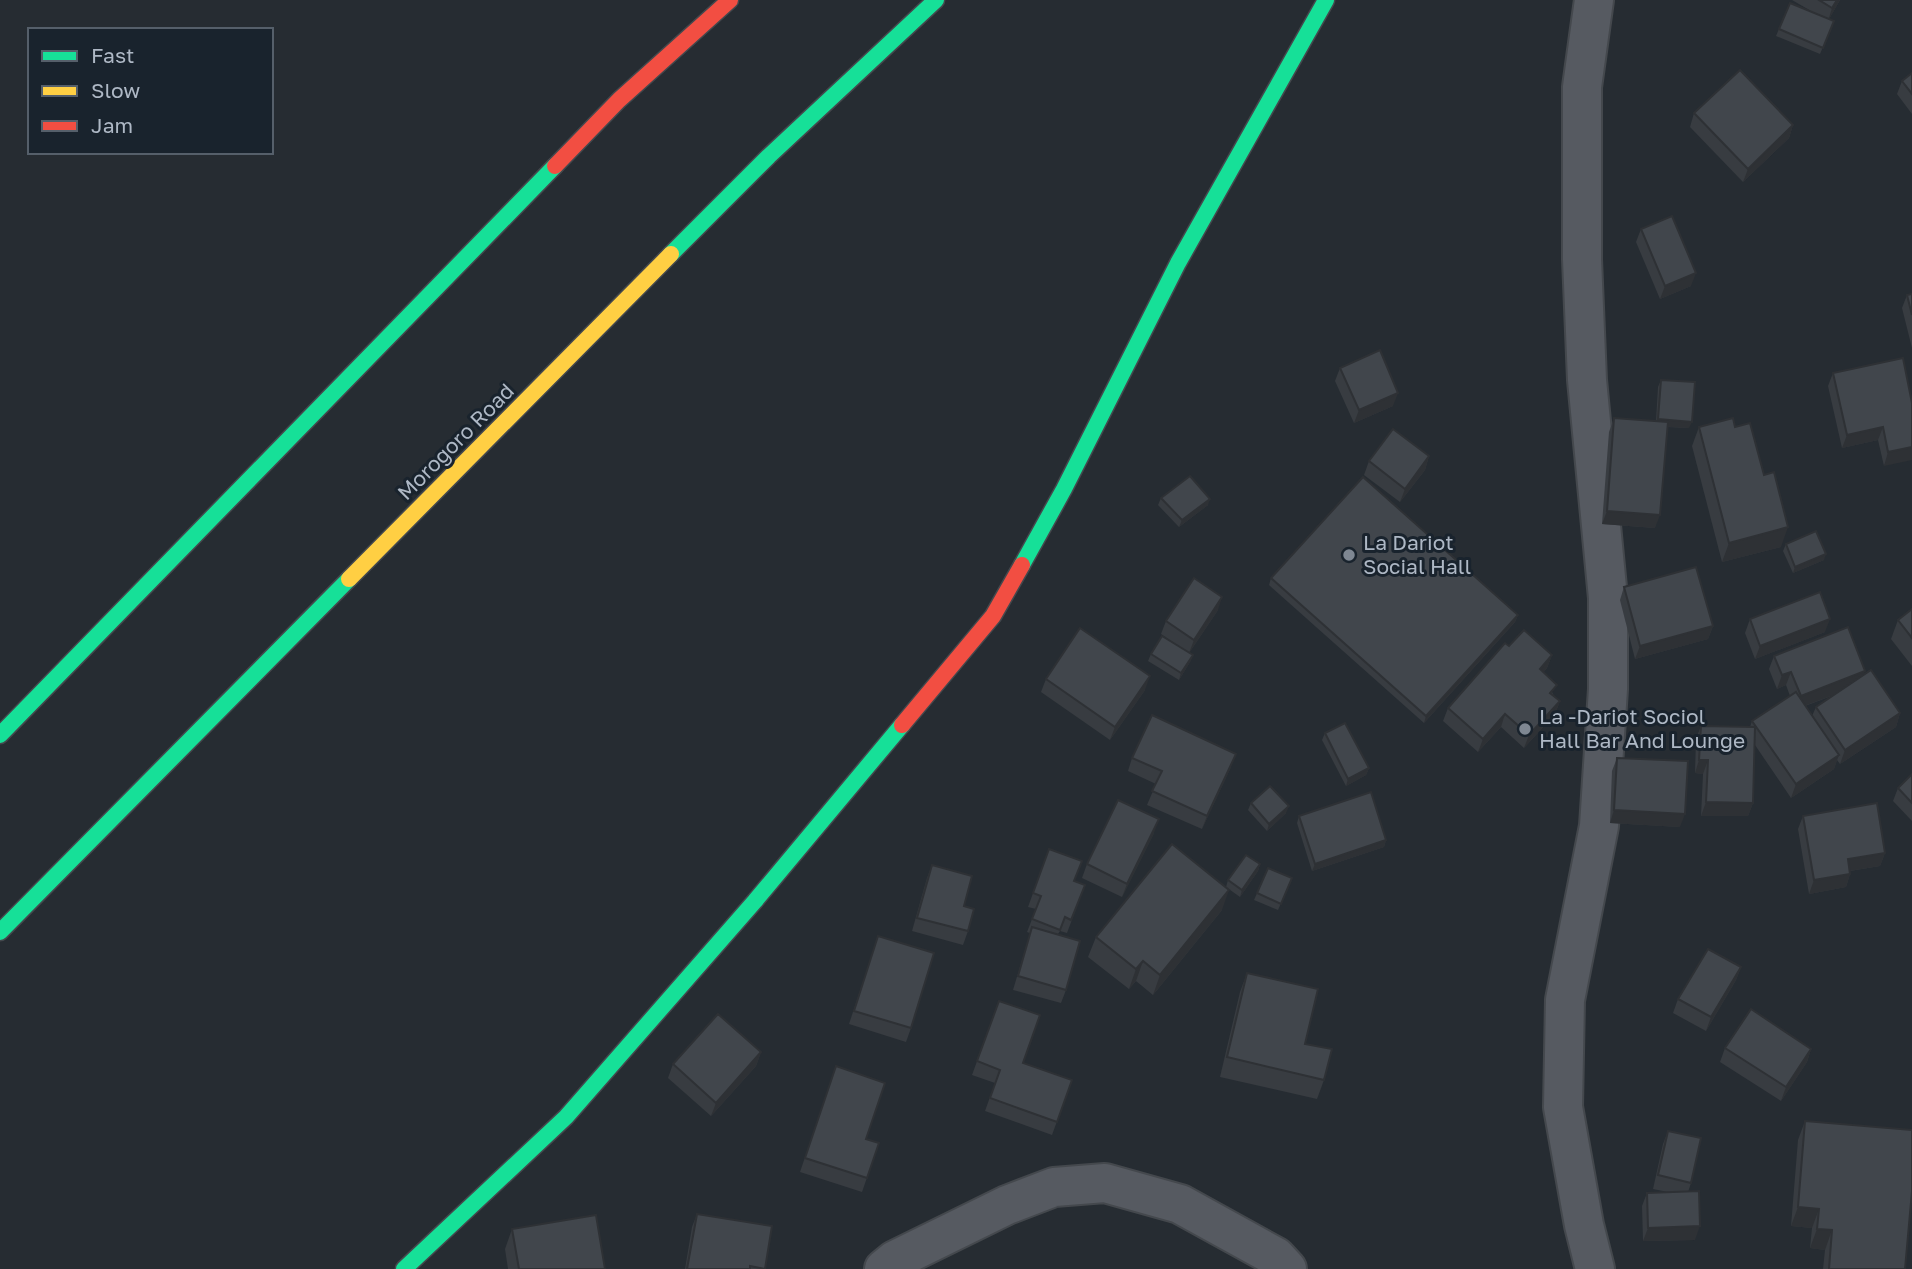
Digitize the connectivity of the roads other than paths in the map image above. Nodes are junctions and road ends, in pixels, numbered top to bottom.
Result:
1 (730, 0) edge
2 (936, 0) edge
3 (1326, 0) edge
4 (1594, 0) edge
5 (0, 735) edge
6 (0, 932) edge
7 (404, 1269) edge
8 (884, 1269) edge
9 (1286, 1269) edge
10 (1595, 1269) edge

1 - 5 main road
2 - 6 main road, Morogoro Road
3 - 7 main road
4 - 10 street
8 - 9 street

